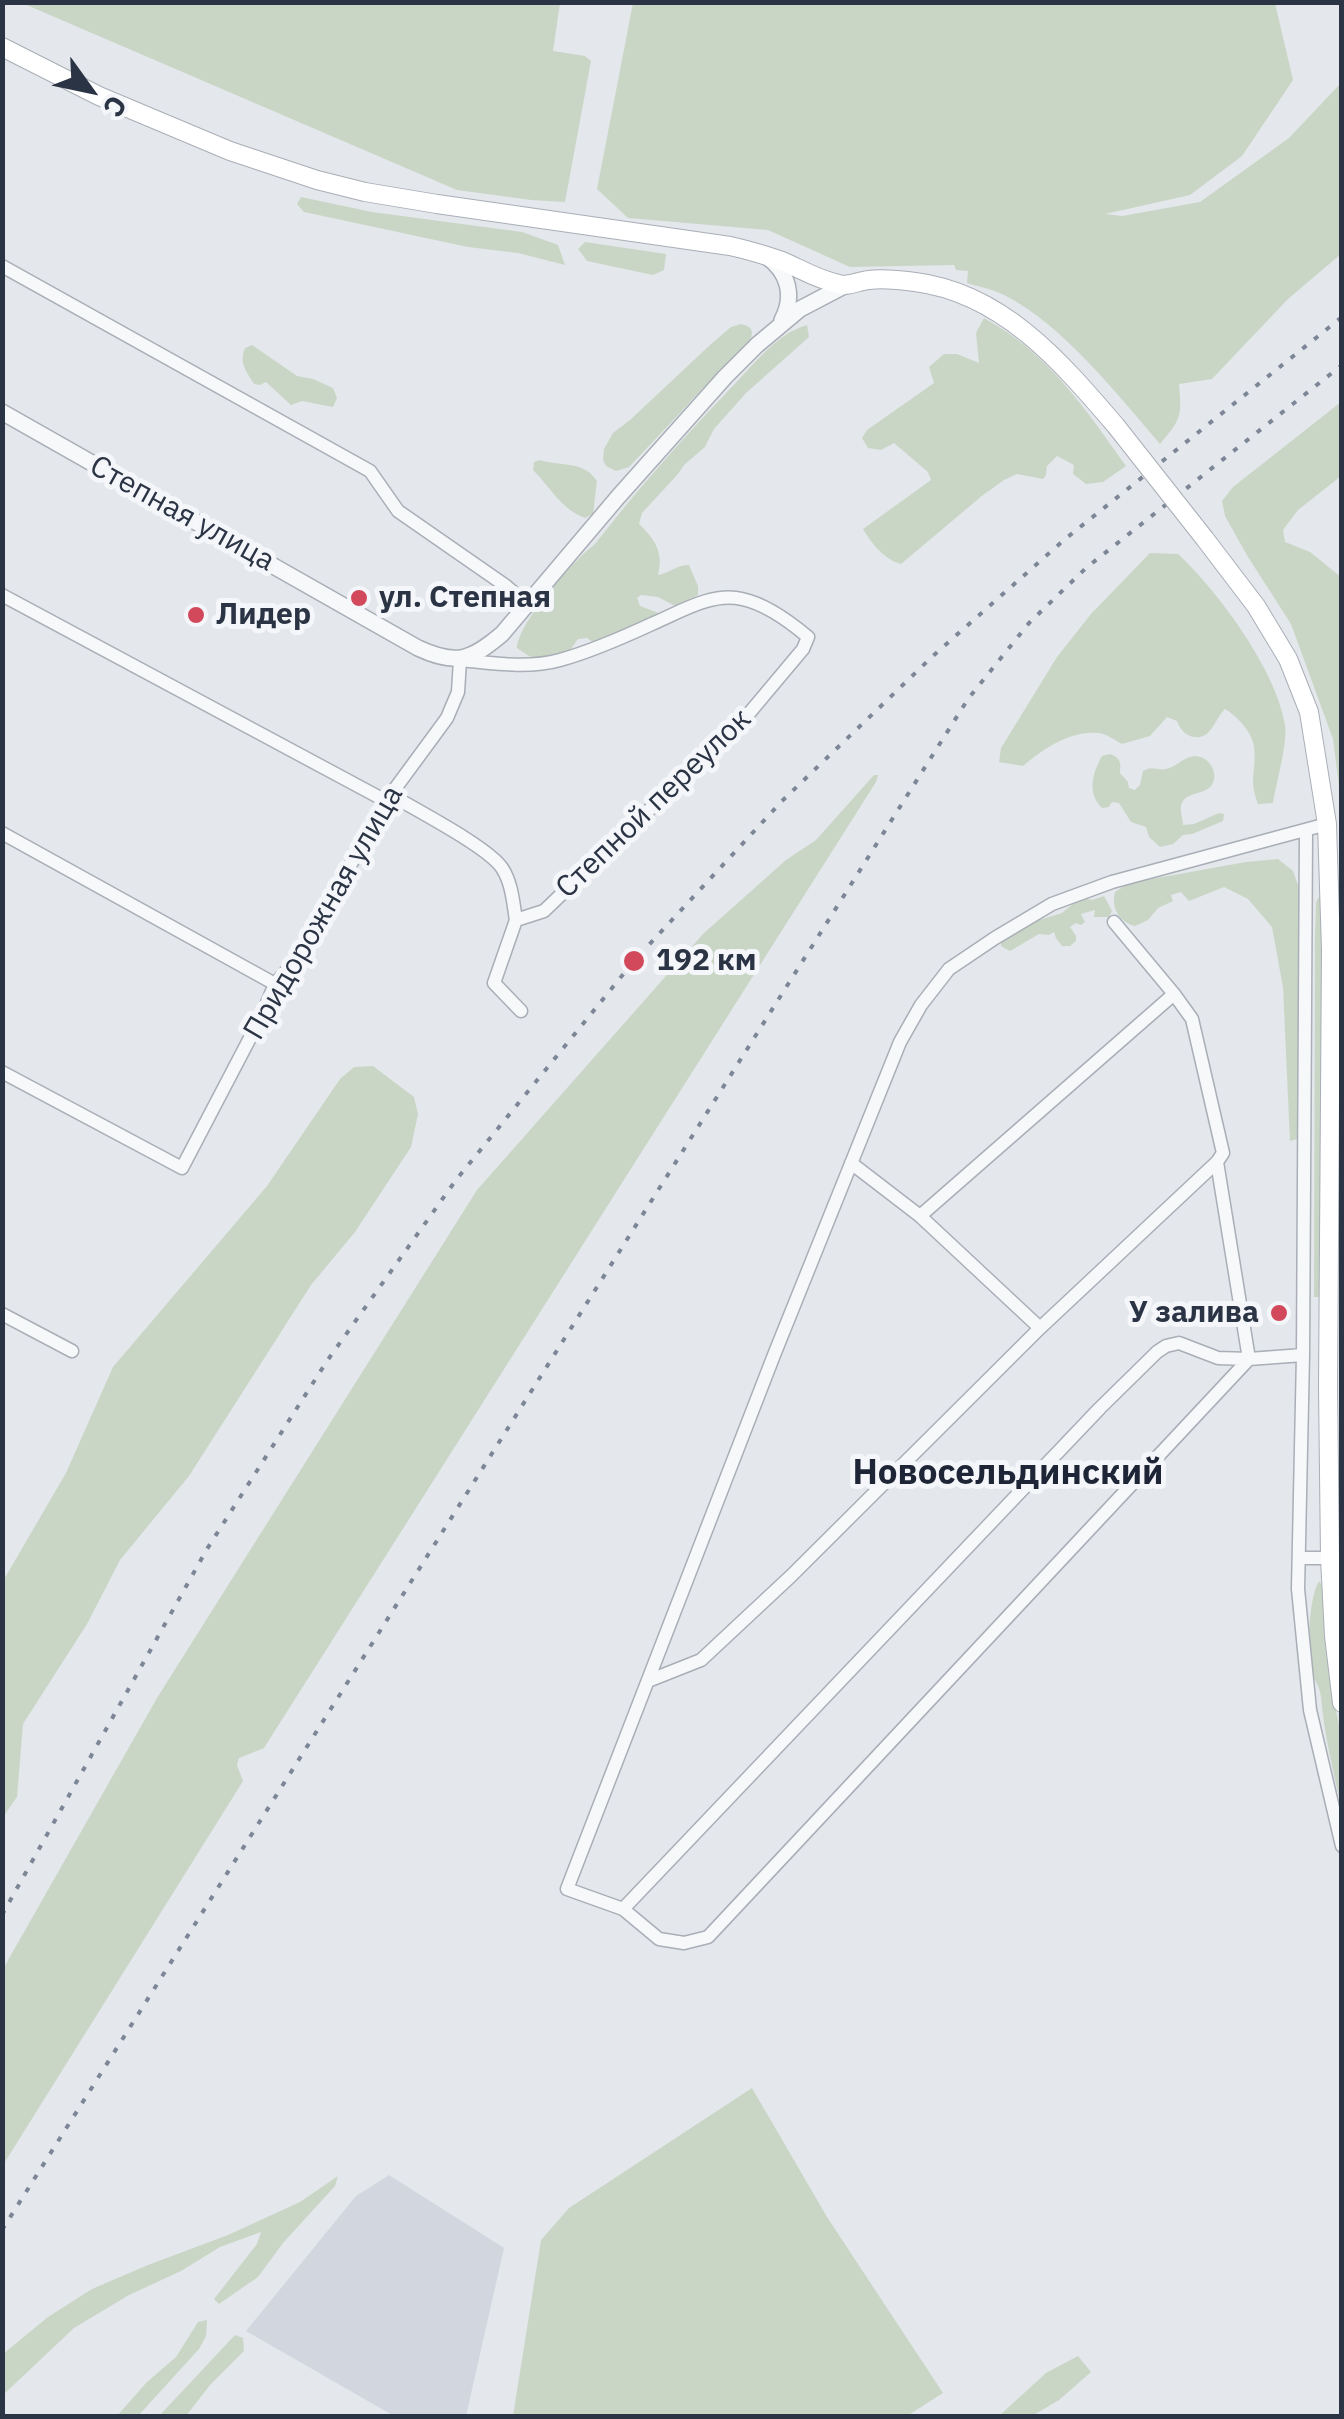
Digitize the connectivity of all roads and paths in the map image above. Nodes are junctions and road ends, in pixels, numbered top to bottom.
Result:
1 (2, 47) edge
2 (762, 254) junction
3 (2, 266) edge
4 (844, 286) junction
5 (777, 327) junction
6 (2, 412) edge
7 (2, 594) edge
8 (528, 605) junction
9 (808, 637) joint
10 (460, 660) junction
11 (389, 798) junction
12 (1327, 824) junction
13 (1306, 830) junction
14 (2, 833) edge
15 (516, 920) junction
16 (1114, 922) dead end
17 (275, 984) junction
18 (1174, 994) junction
19 (521, 1011) dead end
20 (2, 1072) edge
21 (1216, 1162) junction
22 (851, 1163) junction
23 (920, 1216) junction
24 (2, 1314) edge
25 (1040, 1328) junction
26 (72, 1351) dead end
27 (1303, 1354) junction
28 (1249, 1359) junction
29 (1299, 1558) junction
30 (1330, 1558) junction
31 (648, 1681) junction
32 (1342, 1703) edge
33 (1342, 1846) edge
34 (623, 1909) junction

1 - 2 main road
2 - 4 main road
2 - 5 street
3 - 8 street
4 - 5 street
4 - 12 main road, bridge
5 - 8 street
6 - 10 street, Степная улица
7 - 11 street
8 - 10 street
9 - 10 street, Степная улица
9 - 15 street, Степной переулок
10 - 11 street, Придорожная улица
11 - 15 street
11 - 17 street, Придорожная улица
12 - 13 street
12 - 30 main road
13 - 22 street
13 - 27 street
14 - 17 street
15 - 19 street
16 - 18 street
17 - 20 street, Придорожная улица
18 - 21 street
18 - 23 street
21 - 25 street
21 - 28 street
22 - 23 street
22 - 31 street
23 - 25 street
24 - 26 street
25 - 31 street
27 - 28 street
27 - 29 street
28 - 34 street
28 - 34 street
29 - 30 street
29 - 33 street
30 - 32 main road
31 - 34 street

